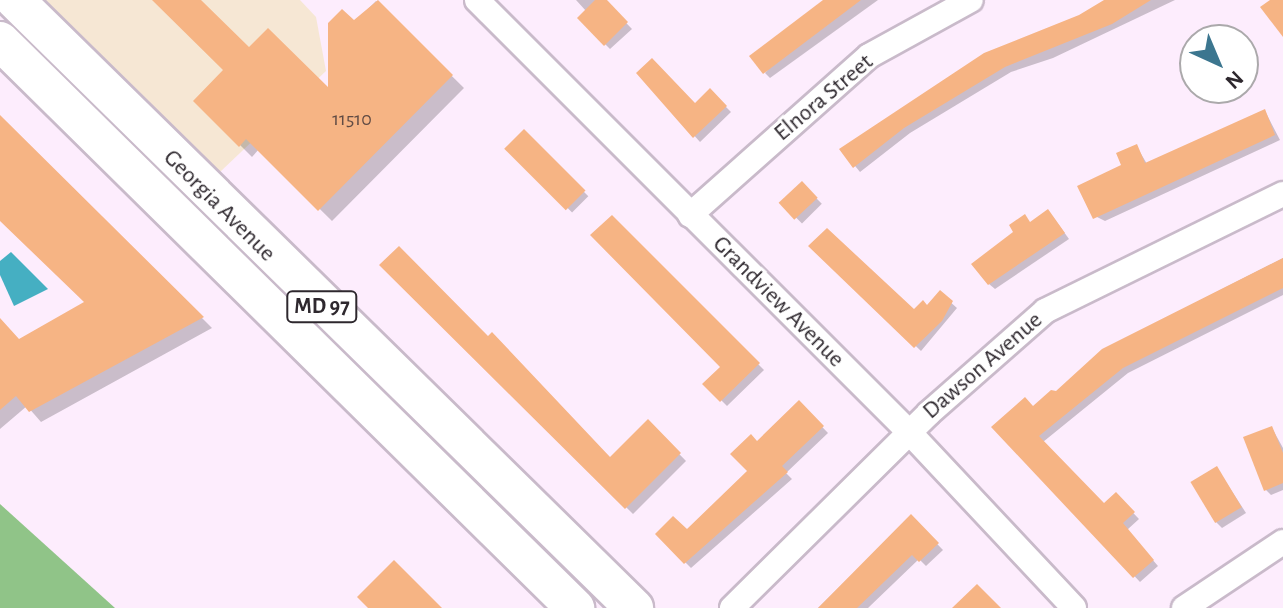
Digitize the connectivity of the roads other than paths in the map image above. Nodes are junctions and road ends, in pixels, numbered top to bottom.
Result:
1 (15, 0) edge
2 (477, 0) edge
3 (971, 0) edge
4 (0, 41) edge
5 (1283, 194) edge
6 (690, 215) junction
7 (909, 432) junction
8 (1283, 542) edge
9 (575, 608) edge
10 (634, 608) edge
11 (732, 608) edge
12 (1074, 608) edge
13 (1184, 608) edge

1 - 10 main road, Georgia Avenue / MD 97
2 - 6 street, Grandview Avenue
3 - 6 street, Elnora Street
4 - 9 main road, Georgia Avenue / MD 97
5 - 7 street, Dawson Avenue
6 - 7 street, Grandview Avenue
7 - 11 street, Dawson Avenue
7 - 12 street, Grandview Avenue
8 - 13 street

